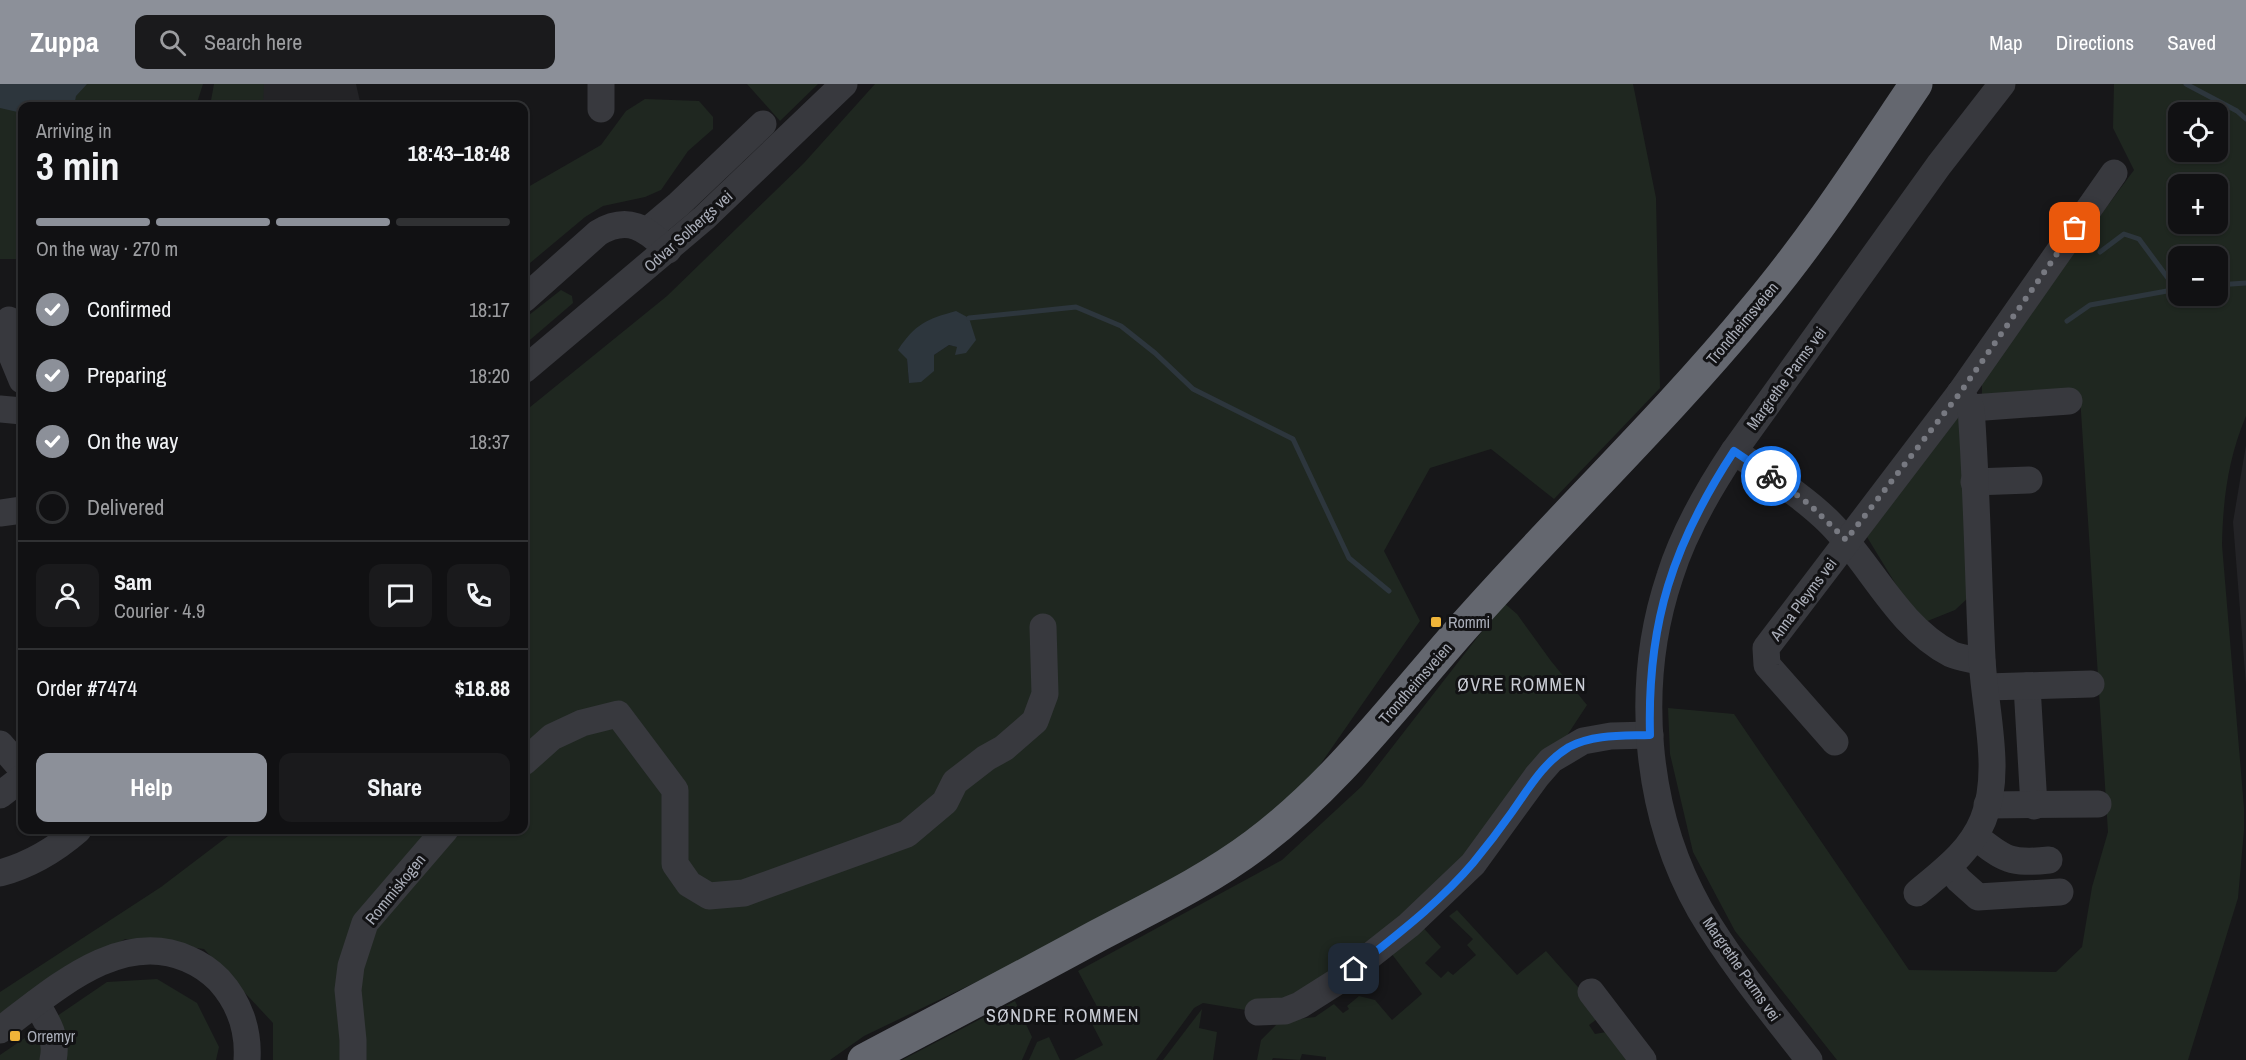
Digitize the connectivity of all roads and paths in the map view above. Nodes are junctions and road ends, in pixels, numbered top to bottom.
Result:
1 (844, 84) edge
2 (1916, 84) edge
3 (2002, 84) edge
4 (763, 123) dead end
5 (2114, 173) dead end
6 (647, 231) junction
7 (668, 250) junction
8 (528, 296) edge
9 (11, 320) edge
10 (528, 367) edge
11 (18, 370) edge
12 (1965, 400) junction
13 (2069, 401) dead end
14 (1734, 451) junction
15 (2029, 480) dead end
16 (1974, 482) junction
17 (18, 511) edge
18 (0, 513) edge
19 (1846, 540) junction
20 (1043, 627) dead end
21 (1984, 675) junction
22 (2091, 684) dead end
23 (2027, 686) junction
24 (1650, 735) junction
25 (1835, 742) dead end
26 (0, 744) edge
27 (528, 758) edge
28 (18, 764) edge
29 (18, 781) edge
30 (0, 795) edge
31 (2098, 804) dead end
32 (1988, 805) junction
33 (2034, 806) junction
34 (73, 834) edge
35 (443, 834) edge
36 (1975, 836) junction
37 (2049, 860) dead end
38 (1948, 867) junction
39 (0, 873) edge
40 (2060, 892) dead end
41 (1917, 893) dead end
42 (1592, 992) dead end
43 (36, 1003) junction
44 (1258, 1012) dead end
45 (0, 1030) edge
46 (53, 1060) edge
47 (247, 1060) edge
48 (353, 1060) edge
49 (864, 1060) edge
50 (1643, 1060) edge
51 (1809, 1060) edge

1 - 7 street, Odvar Solbergs vei
2 - 49 highway, Trondheimsveien
3 - 14 street, Margrethe Parms vei
4 - 6 street
5 - 12 street, Anna Pleyms vei
6 - 7 street
6 - 8 street
7 - 10 street, Odvar Solbergs vei
9 - 11 street
12 - 13 street
12 - 16 street
12 - 19 street, Anna Pleyms vei
14 - 19 street, Anna Pleyms vei
14 - 24 street, Margrethe Parms vei
15 - 16 street
16 - 21 street
17 - 18 street
19 - 21 street, Anna Pleyms vei
19 - 25 street, Anna Pleyms vei
20 - 27 street
21 - 23 street, Anna Pleyms vei
21 - 32 street
22 - 23 street, Anna Pleyms vei
23 - 33 street
24 - 44 street
24 - 51 street, Margrethe Parms vei
26 - 28 street
29 - 30 street
31 - 33 street
32 - 33 street
32 - 36 street
34 - 39 street
35 - 48 street, Rommiskogen
36 - 37 street
36 - 38 street
38 - 40 street
38 - 41 street
42 - 50 street
43 - 45 street
43 - 46 street
43 - 47 street

